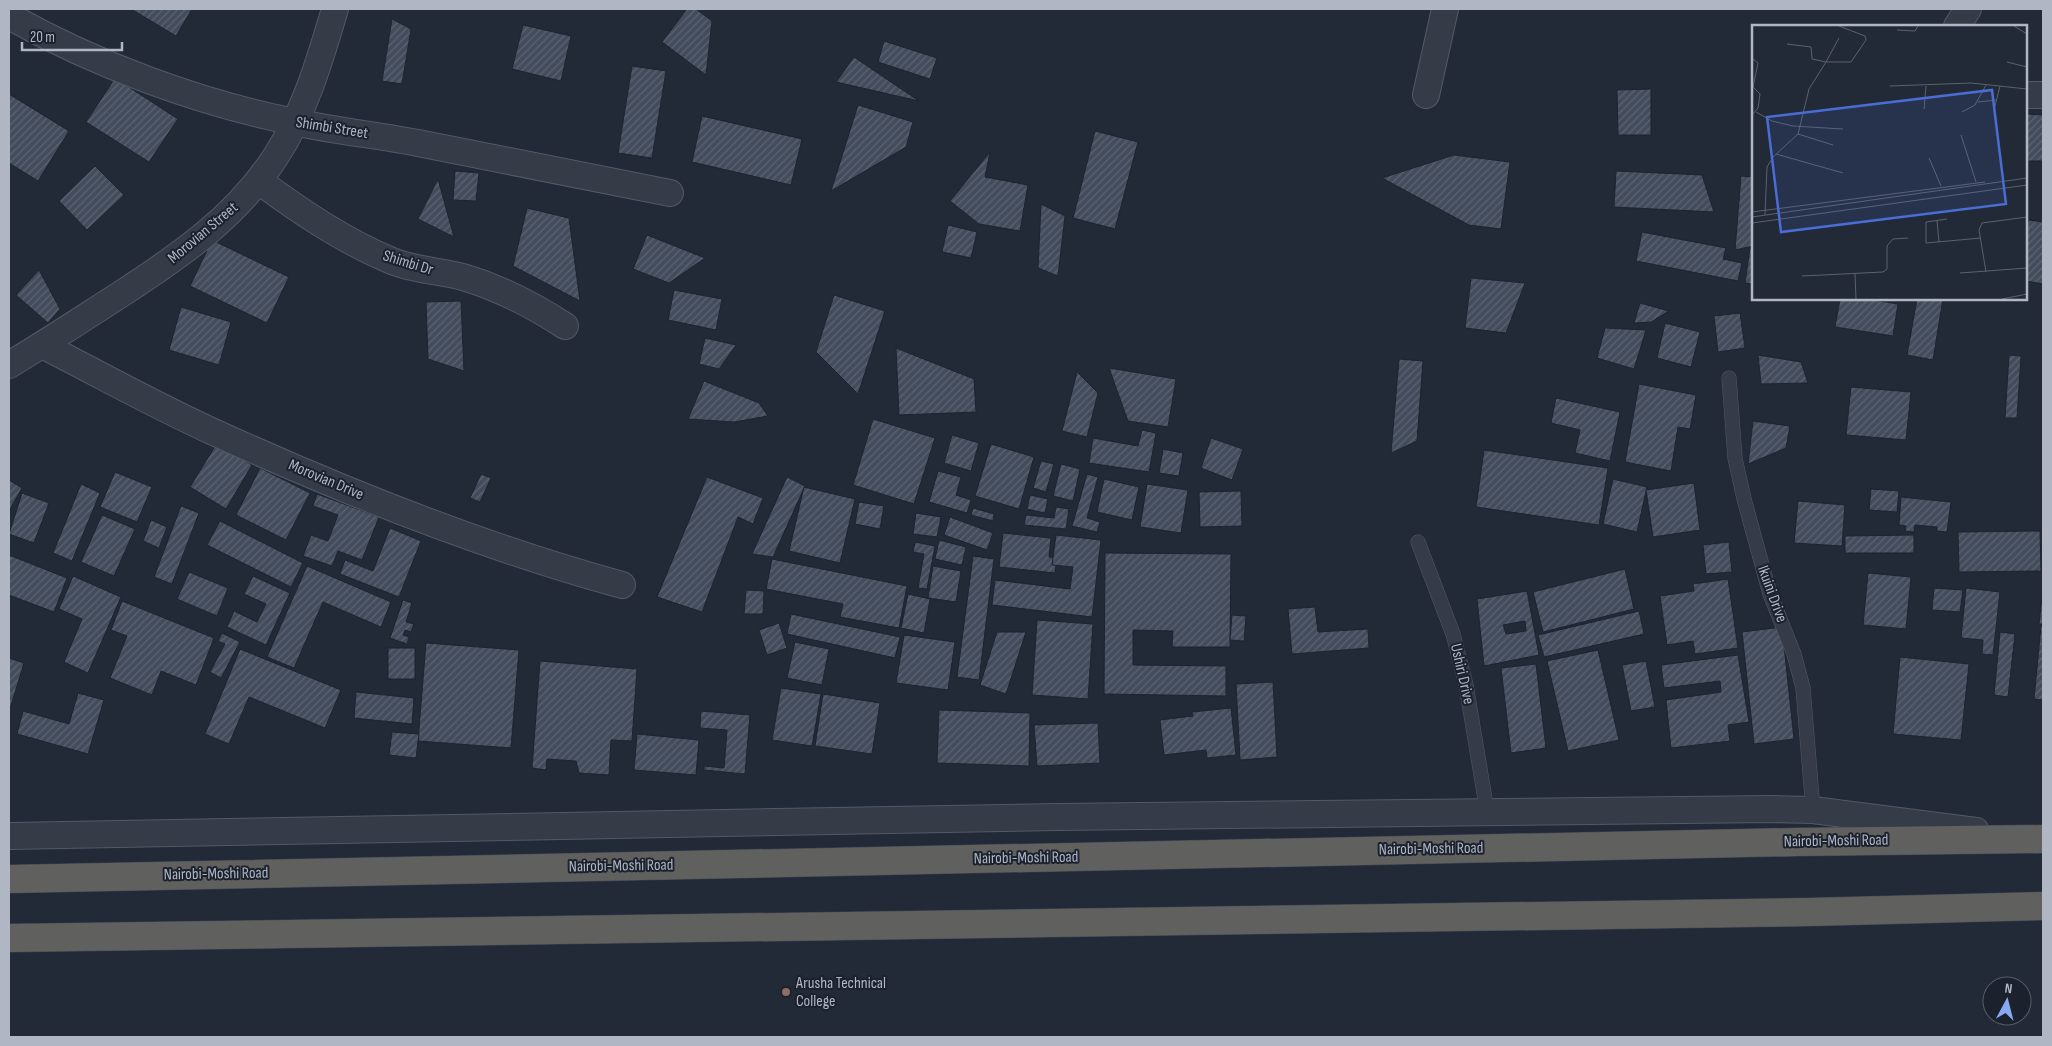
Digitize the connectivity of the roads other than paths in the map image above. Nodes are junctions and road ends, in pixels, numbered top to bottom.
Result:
1 (336, 9) edge
2 (1445, 9) edge
3 (1968, 9) edge
4 (9, 16) edge
5 (1958, 25) edge
6 (1426, 95) dead end
7 (2027, 95) edge
8 (2043, 95) edge
9 (295, 122) junction
10 (259, 181) junction
11 (670, 193) dead end
12 (565, 326) dead end
13 (42, 345) junction
14 (9, 365) edge
15 (1729, 378) dead end
16 (1418, 542) dead end
17 (622, 585) dead end
18 (1813, 810) junction
19 (1487, 812) junction
20 (9, 836) edge
21 (2040, 839) edge
22 (9, 879) edge
23 (2043, 906) edge
24 (9, 938) edge

1 - 9 street, Morovian Street
2 - 6 street
3 - 5 street
4 - 9 street, Shimbi Street
7 - 8 street
9 - 10 street, Morovian Street
9 - 11 street, Shimbi Street
10 - 12 street, Shimbi Dr
10 - 13 street, Morovian Street
13 - 14 street, Morovian Street
13 - 17 street, Morovian Drive
15 - 18 lane, Ikuini Drive
16 - 19 lane, Ushiri Drive
18 - 19 street
18 - 21 street
19 - 20 street
21 - 22 highway, Nairobi-Moshi Road
23 - 24 highway

